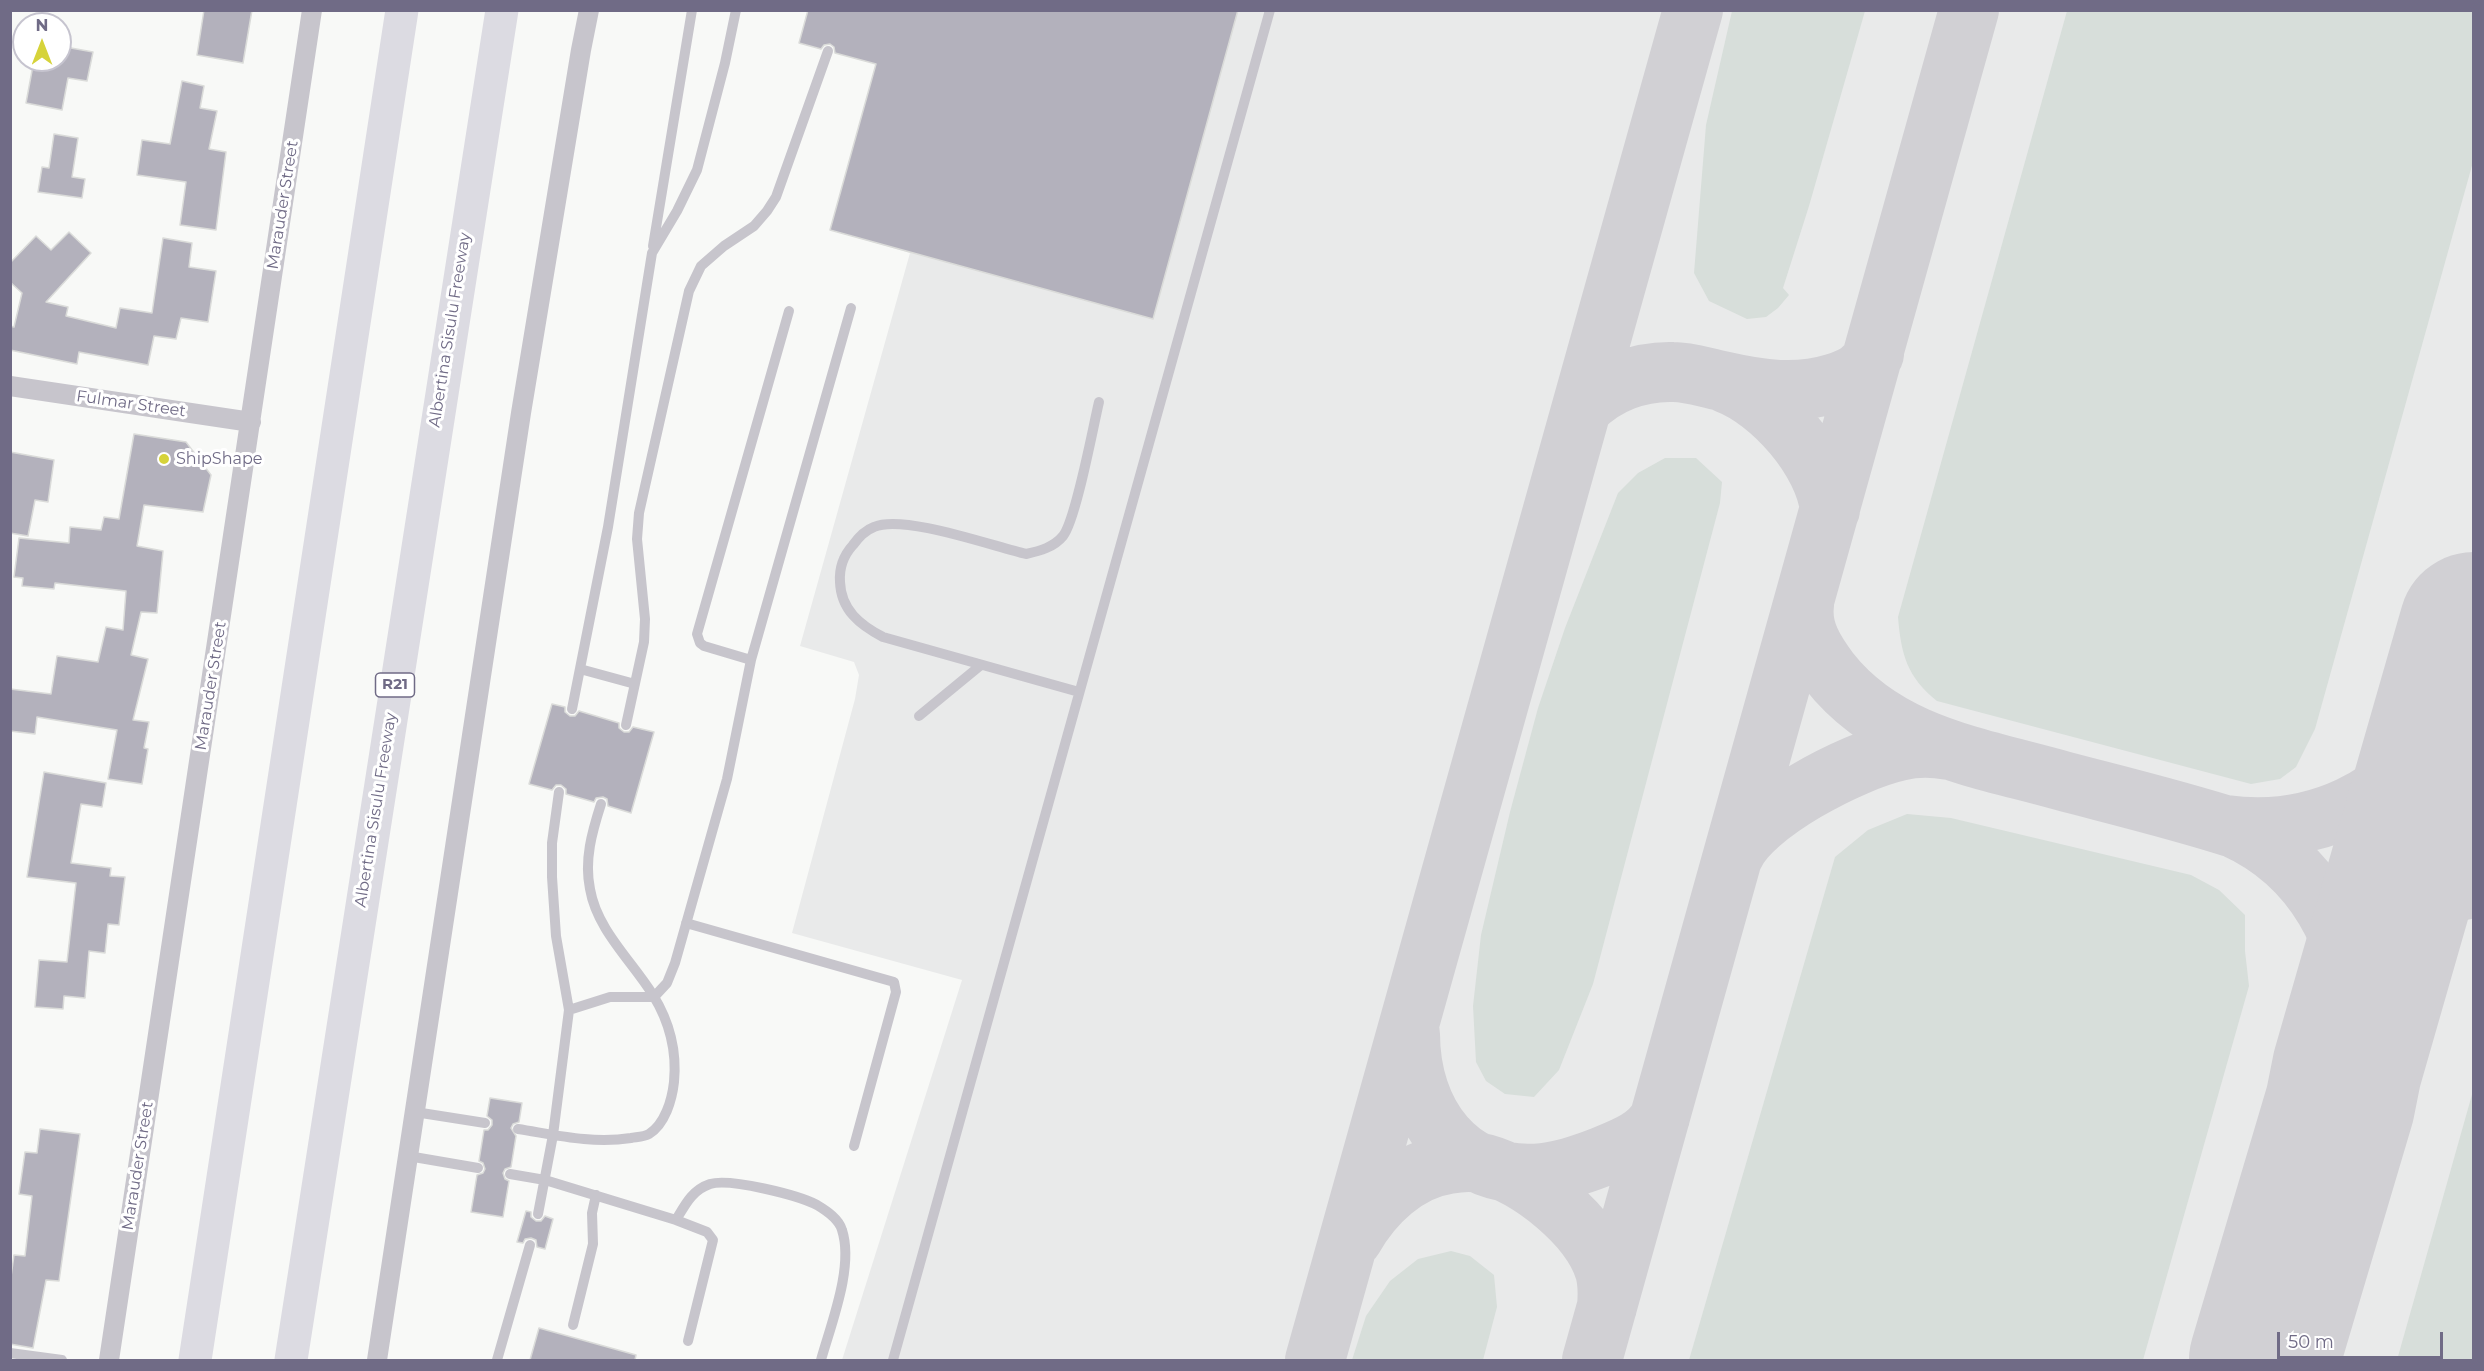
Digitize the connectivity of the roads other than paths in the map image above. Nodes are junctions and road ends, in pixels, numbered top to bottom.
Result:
1 (312, 10) edge
2 (402, 10) edge
3 (502, 10) edge
4 (589, 10) edge
5 (692, 10) edge
6 (736, 10) edge
7 (1270, 10) edge
8 (828, 51) dead end
9 (652, 253) junction
10 (851, 308) dead end
11 (789, 311) dead end
12 (10, 386) edge
13 (1099, 402) dead end
14 (251, 422) junction
15 (751, 660) junction
16 (981, 665) junction
17 (580, 669) junction
18 (635, 684) junction
19 (1079, 692) junction
20 (572, 710) dead end
21 (919, 717) dead end
22 (626, 725) dead end
23 (559, 792) dead end
24 (601, 804) dead end
25 (686, 923) junction
26 (654, 997) junction
27 (569, 1010) junction
28 (415, 1112) junction
29 (485, 1124) dead end
30 (518, 1129) dead end
31 (553, 1135) junction
32 (854, 1146) dead end
33 (408, 1156) junction
34 (478, 1168) dead end
35 (510, 1174) dead end
36 (545, 1180) junction
37 (596, 1195) junction
38 (538, 1214) dead end
39 (676, 1220) junction
40 (530, 1245) dead end
41 (573, 1324) dead end
42 (688, 1341) dead end
43 (10, 1353) edge
44 (62, 1360) edge
45 (109, 1360) edge
46 (195, 1360) edge
47 (291, 1360) edge
48 (377, 1360) edge
49 (497, 1360) edge
50 (821, 1360) edge
51 (893, 1360) edge

1 - 14 street, Marauder Street
2 - 46 highway
3 - 47 highway, Albertina Sisulu Freeway / R21
4 - 28 street
5 - 9 lane
6 - 9 lane
7 - 19 lane
8 - 18 lane
9 - 17 lane
10 - 15 lane
11 - 15 lane
12 - 14 street, Fulmar Street
13 - 16 lane
14 - 45 street, Marauder Street
15 - 25 lane
16 - 19 lane
16 - 21 lane
17 - 18 lane
17 - 20 lane
18 - 22 lane
19 - 51 lane
23 - 27 lane
24 - 26 lane
25 - 26 lane
25 - 32 lane
26 - 27 lane
26 - 31 lane
27 - 31 lane
28 - 29 lane
28 - 33 street
30 - 31 lane
31 - 36 lane
33 - 34 lane
33 - 48 street
35 - 36 lane
36 - 37 lane
36 - 38 lane
37 - 39 lane
37 - 41 lane
39 - 42 lane
39 - 50 lane
40 - 49 lane
43 - 44 lane

